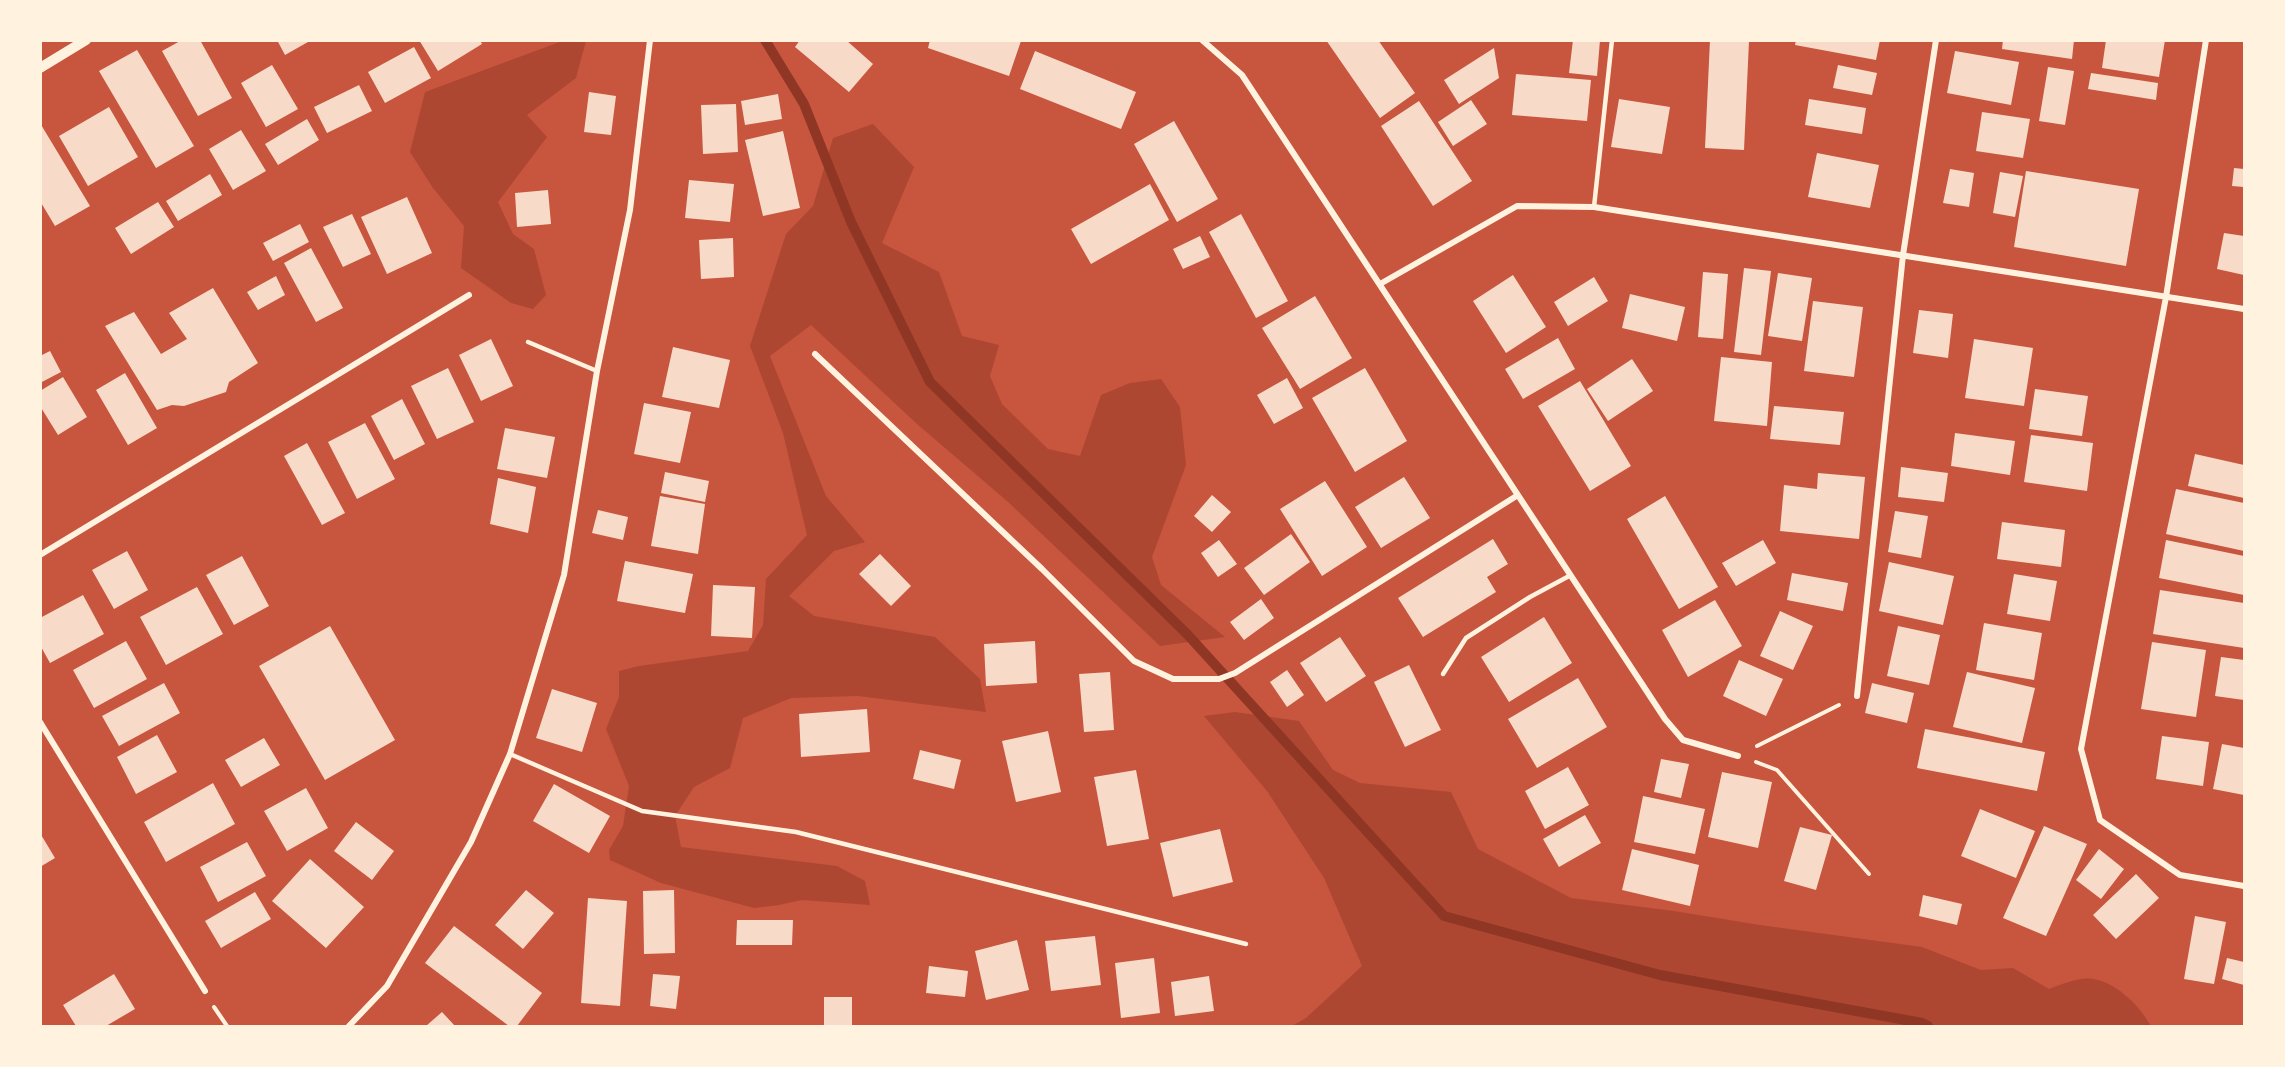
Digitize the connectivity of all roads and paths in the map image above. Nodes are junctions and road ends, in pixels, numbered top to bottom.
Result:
1 (86, 40) edge
2 (650, 40) edge
3 (1202, 40) edge
4 (1612, 40) edge
5 (1936, 40) edge
6 (2206, 40) edge
7 (40, 68) edge
8 (1594, 207) junction
9 (1903, 255) junction
10 (1380, 284) junction
11 (469, 295) dead end
12 (2166, 297) junction
13 (2244, 309) edge
14 (528, 342) dead end
15 (815, 354) dead end
16 (597, 370) junction
17 (1518, 495) junction
18 (40, 555) edge
19 (1571, 575) junction
20 (1443, 674) dead end
21 (1857, 696) joint
22 (40, 722) edge
23 (510, 754) junction
24 (1738, 756) junction
25 (1869, 874) dead end
26 (2244, 886) edge
27 (1246, 944) dead end
28 (205, 991) dead end
29 (349, 1026) edge

1 - 7 street
2 - 16 street
3 - 10 street
4 - 8 lane
5 - 9 street
6 - 12 street
8 - 9 street
8 - 10 street
9 - 12 street
9 - 21 street
10 - 17 street
11 - 18 street
12 - 13 street
12 - 26 street
14 - 16 lane
15 - 17 street
16 - 23 street
17 - 19 street
19 - 20 lane
19 - 24 street
21 - 24 path
22 - 28 street
23 - 27 lane
23 - 29 street
24 - 25 path

